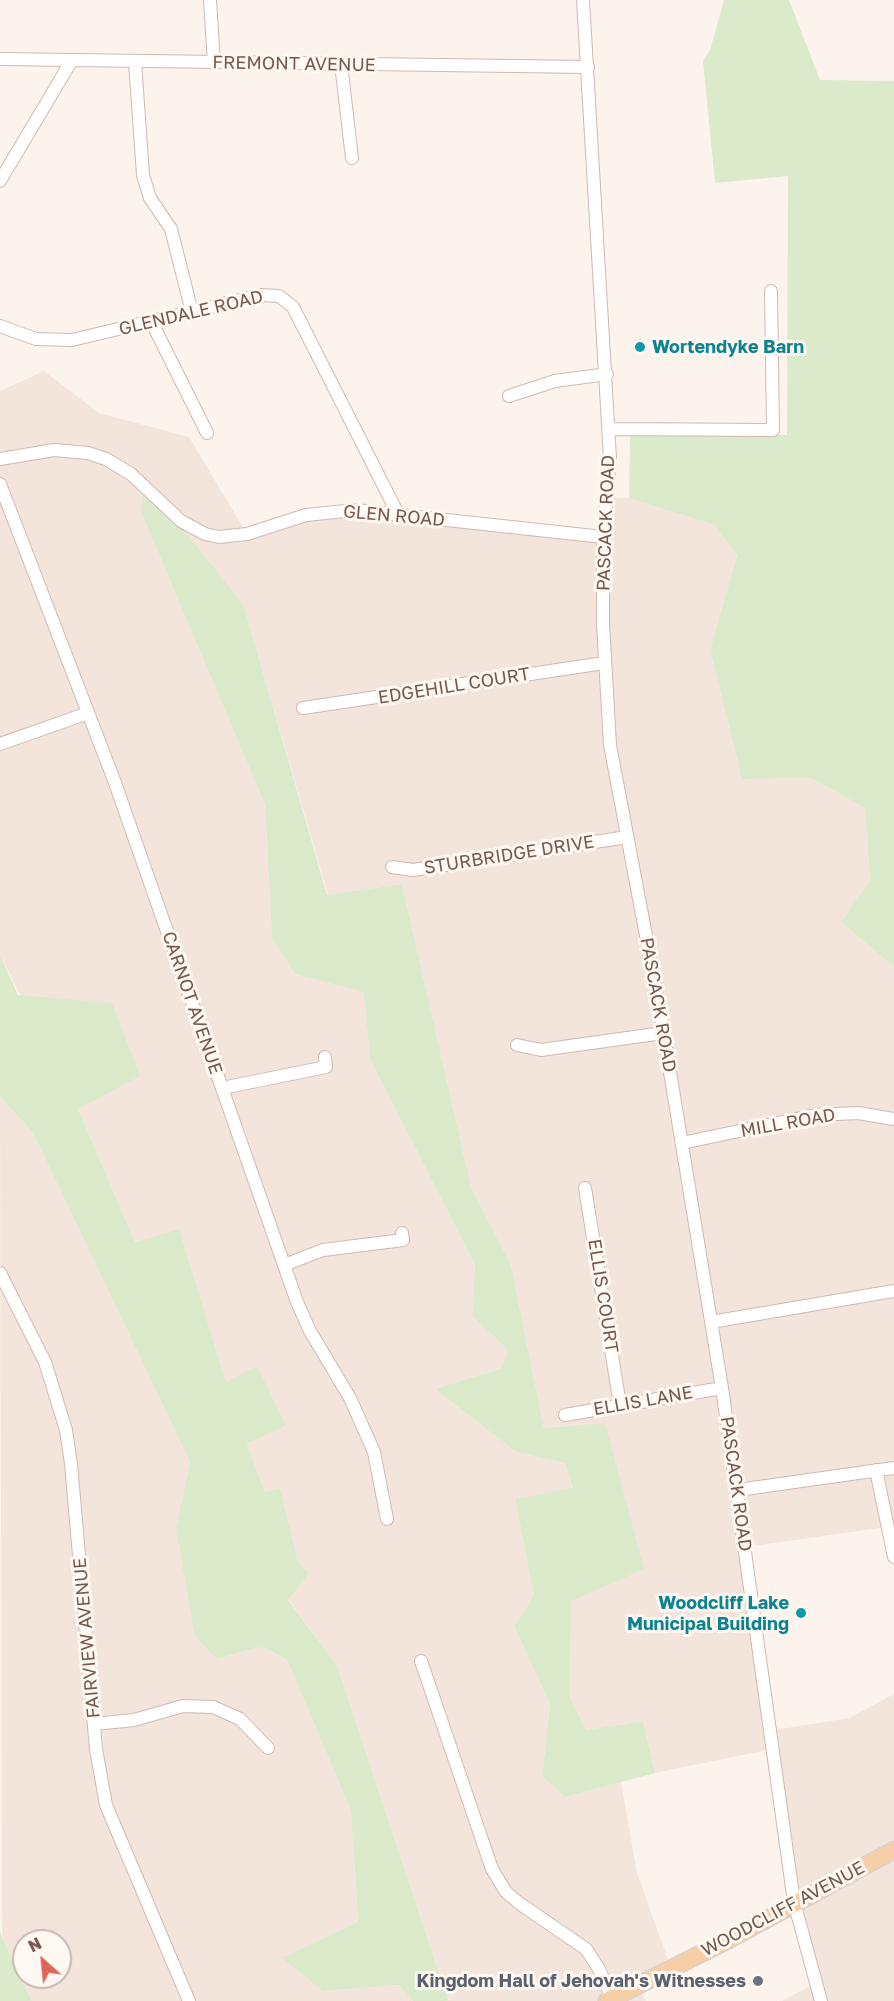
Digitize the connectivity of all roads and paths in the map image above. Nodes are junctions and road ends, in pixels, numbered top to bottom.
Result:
1 (210, 0) edge
2 (583, 0) edge
3 (0, 59) edge
4 (72, 60) junction
5 (135, 62) junction
6 (214, 63) junction
7 (340, 64) junction
8 (588, 67) junction
9 (352, 158) dead end
10 (0, 181) edge
11 (771, 291) dead end
12 (192, 312) junction
13 (151, 321) junction
14 (0, 326) edge
15 (607, 374) junction
16 (509, 396) dead end
17 (608, 429) junction
18 (207, 433) dead end
19 (0, 459) edge
20 (0, 484) edge
21 (398, 514) junction
22 (603, 537) junction
23 (604, 663) junction
24 (303, 708) dead end
25 (88, 713) junction
26 (0, 744) edge
27 (627, 837) junction
28 (392, 867) dead end
29 (663, 1033) junction
30 (517, 1045) dead end
31 (325, 1057) dead end
32 (222, 1088) junction
33 (894, 1119) edge
34 (682, 1143) junction
35 (585, 1188) dead end
36 (402, 1233) dead end
37 (284, 1264) junction
38 (0, 1273) edge
39 (894, 1291) edge
40 (711, 1322) junction
41 (722, 1388) junction
42 (620, 1405) junction
43 (565, 1415) dead end
44 (894, 1468) edge
45 (876, 1470) junction
46 (738, 1490) junction
47 (387, 1519) dead end
48 (894, 1557) edge
49 (421, 1661) dead end
50 (94, 1724) junction
51 (268, 1748) dead end
52 (894, 1850) edge
53 (794, 1902) junction
54 (609, 2000) edge
55 (189, 2001) edge
56 (821, 2001) edge

1 - 6 street
2 - 8 street, PASCACK ROAD
3 - 4 street, FREMONT AVENUE
4 - 5 street, FREMONT AVENUE
4 - 10 street
5 - 6 street, FREMONT AVENUE
5 - 12 street
6 - 7 street, FREMONT AVENUE
7 - 8 street, FREMONT AVENUE
7 - 9 street
8 - 15 street, PASCACK ROAD
11 - 17 street
12 - 13 street, GLENDALE ROAD
12 - 21 street, GLENDALE ROAD
13 - 14 street, GLENDALE ROAD
13 - 18 street
15 - 16 street
15 - 17 street, PASCACK ROAD
17 - 22 street, PASCACK ROAD
19 - 21 street, GLEN ROAD
20 - 25 street, CARNOT AVENUE
21 - 22 street, GLEN ROAD
22 - 23 street, PASCACK ROAD
23 - 24 street, EDGEHILL COURT
23 - 27 street, PASCACK ROAD
25 - 26 street
25 - 32 street, CARNOT AVENUE
27 - 28 street, STURBRIDGE DRIVE
27 - 29 street, PASCACK ROAD
29 - 30 street
29 - 34 street, PASCACK ROAD
31 - 32 street
32 - 37 street, CARNOT AVENUE
33 - 34 street, MILL ROAD
34 - 40 street, PASCACK ROAD
35 - 42 street, ELLIS COURT
36 - 37 street
37 - 47 street, CARNOT AVENUE
38 - 50 street, FAIRVIEW AVENUE
39 - 40 street
40 - 41 street, PASCACK ROAD
41 - 42 street, ELLIS LANE
41 - 46 street, PASCACK ROAD
42 - 43 street, ELLIS LANE
44 - 45 street
45 - 46 street
45 - 48 street
46 - 53 street, PASCACK ROAD
49 - 54 street
50 - 51 street
50 - 55 street, FAIRVIEW AVENUE
52 - 53 main road, WOODCLIFF AVENUE
53 - 54 main road, WOODCLIFF AVENUE
53 - 56 street, PASCACK ROAD

